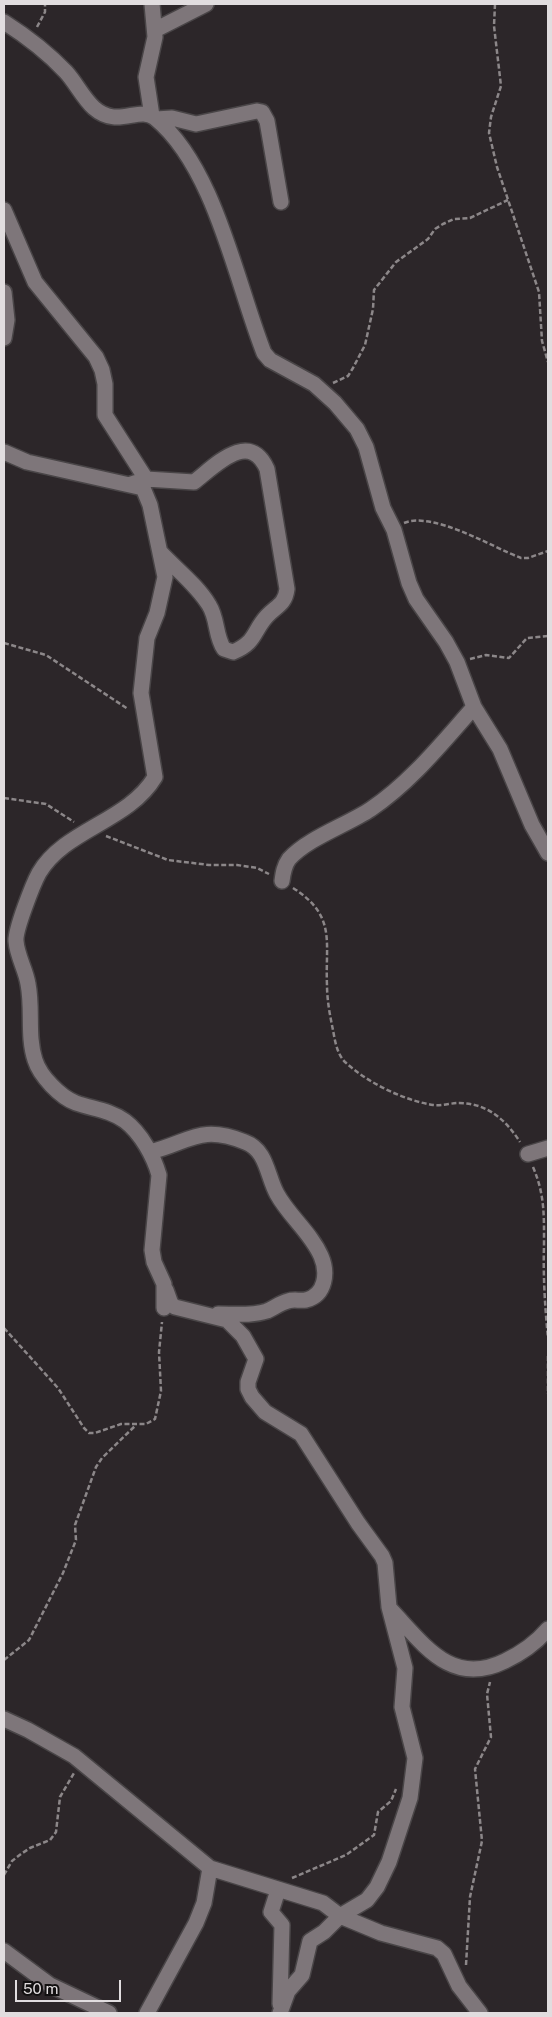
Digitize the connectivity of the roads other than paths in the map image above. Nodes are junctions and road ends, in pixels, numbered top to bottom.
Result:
1 (152, 4) edge
2 (206, 4) edge
3 (4, 22) edge
4 (155, 30) junction
5 (154, 117) junction
6 (281, 202) dead end
7 (4, 210) edge
8 (4, 292) edge
9 (4, 338) edge
10 (4, 452) edge
11 (146, 479) junction
12 (130, 484) junction
13 (159, 551) junction
14 (474, 707) junction
15 (548, 853) edge
16 (282, 881) road end
17 (4, 942) edge
18 (28, 980) junction
19 (548, 1148) edge
20 (150, 1152) junction
21 (528, 1154) road end
22 (165, 1289) junction
23 (164, 1308) road end
24 (206, 1315) junction
25 (389, 1607) junction
26 (548, 1629) edge
27 (4, 1719) edge
28 (210, 1868) junction
29 (278, 1890) junction
30 (340, 1916) junction
31 (4, 1951) edge
32 (109, 2013) edge
33 (148, 2013) edge
34 (280, 2013) edge
35 (480, 2013) edge

1 - 4 street
2 - 4 street
3 - 5 street
4 - 5 street
5 - 6 street
5 - 14 street
7 - 11 street
8 - 9 street
10 - 12 street
11 - 12 street
11 - 13 street
12 - 13 street
13 - 18 street
14 - 15 street
14 - 16 street
17 - 18 street
18 - 20 street
19 - 21 street
20 - 22 street
20 - 24 street
22 - 23 street
22 - 24 street
24 - 25 street
25 - 26 street
25 - 30 street
27 - 28 street
28 - 29 street
28 - 33 street
29 - 30 street
29 - 34 street
30 - 34 street
30 - 35 street
31 - 32 street

